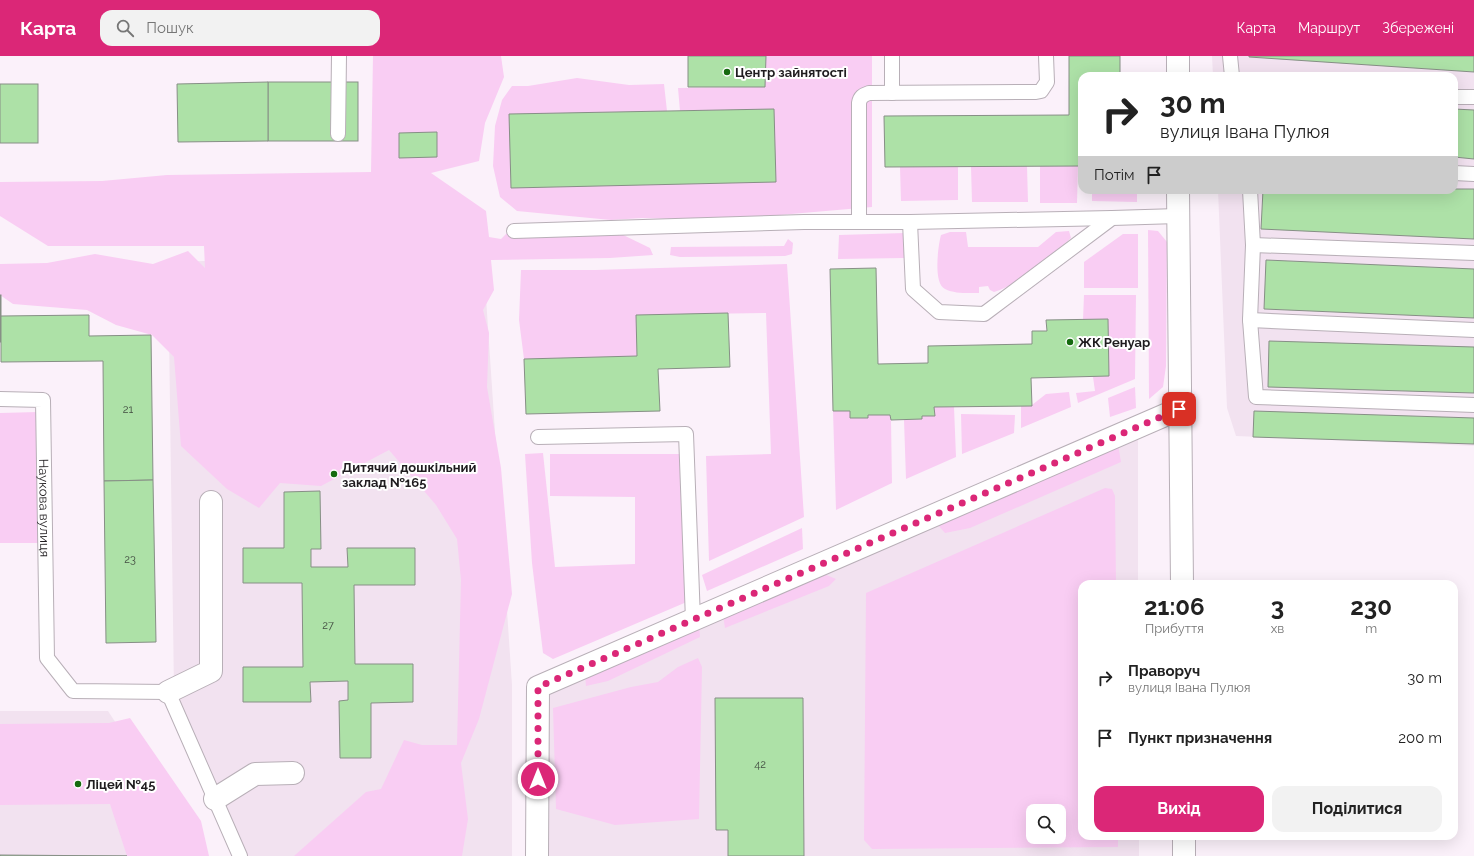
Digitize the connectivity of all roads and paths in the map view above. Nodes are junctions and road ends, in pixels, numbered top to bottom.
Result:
1 (339, 56) edge
2 (892, 56) edge
3 (1046, 56) edge
4 (1178, 56) edge
5 (1230, 56) edge
6 (1178, 72) edge
7 (1232, 72) edge
8 (892, 93) junction
9 (1458, 97) edge
10 (1474, 97) edge
11 (338, 134) dead end
12 (1458, 173) edge
13 (1474, 174) edge
14 (1178, 194) edge
15 (1250, 194) edge
16 (1178, 216) junction
17 (1112, 218) junction
18 (859, 222) junction
19 (910, 222) junction
20 (514, 231) dead end
21 (1253, 245) junction
22 (1474, 253) edge
23 (1250, 320) junction
24 (1474, 330) edge
25 (0, 399) edge
26 (1474, 405) edge
27 (1179, 409) junction
28 (538, 437) dead end
29 (211, 502) dead end
30 (1182, 580) edge
31 (693, 620) junction
32 (168, 692) junction
33 (293, 773) dead end
34 (215, 799) junction
35 (1184, 840) edge
36 (240, 856) edge
37 (537, 856) edge
38 (1184, 856) edge

1 - 11 lane
2 - 8 lane
3 - 8 lane
4 - 6 street
5 - 7 lane
8 - 18 lane
9 - 10 lane
12 - 13 lane
14 - 16 street
15 - 21 lane
16 - 17 lane
16 - 27 street
17 - 19 lane
17 - 19 lane
18 - 19 lane
18 - 20 lane
21 - 22 lane
21 - 23 lane
23 - 24 lane
23 - 26 lane
25 - 32 lane, Наукова вулиця
27 - 30 street
27 - 31 street
28 - 31 lane
29 - 32 street
31 - 37 street
32 - 34 lane
33 - 34 street
34 - 36 lane
35 - 38 street

